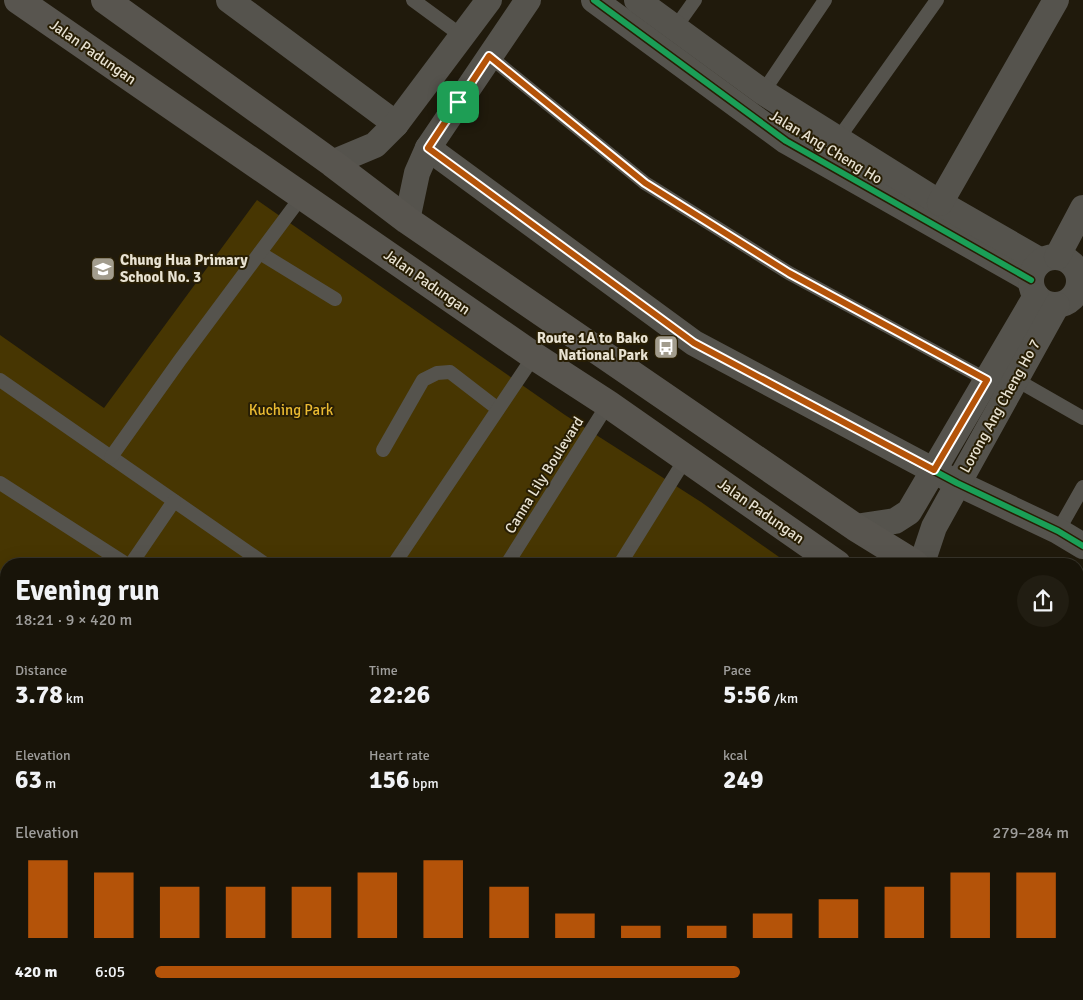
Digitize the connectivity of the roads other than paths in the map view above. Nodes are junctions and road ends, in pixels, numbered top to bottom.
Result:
1 (18, 0) edge
2 (105, 0) edge
3 (229, 0) edge
4 (413, 0) edge
5 (488, 0) edge
6 (528, 0) edge
7 (594, 0) edge
8 (637, 0) edge
9 (694, 0) edge
10 (825, 0) edge
11 (937, 0) edge
12 (1056, 0) edge
13 (675, 28) junction
14 (462, 36) junction
15 (489, 56) junction
16 (763, 92) junction
17 (396, 124) junction
18 (838, 140) junction
19 (428, 148) junction
20 (332, 163) junction
21 (302, 196) junction
22 (940, 203) junction
23 (1083, 208) edge
24 (407, 220) junction
25 (260, 253) junction
26 (1063, 280) edge
27 (335, 298) dead end
28 (534, 356) junction
29 (1016, 379) junction
30 (0, 380) edge
31 (987, 380) junction
32 (608, 404) junction
33 (498, 409) junction
34 (1083, 418) edge
35 (383, 450) dead end
36 (111, 457) junction
37 (686, 458) junction
38 (934, 470) junction
39 (0, 483) edge
40 (957, 483) junction
41 (1083, 487) edge
42 (174, 501) junction
43 (855, 527) junction
44 (1058, 531) junction
45 (1083, 546) edge
46 (117, 558) edge
47 (135, 558) edge
48 (247, 558) edge
49 (398, 558) edge
50 (511, 558) edge
51 (624, 558) edge
52 (825, 558) edge
53 (905, 558) edge
54 (924, 558) edge

1 - 21 main road, Jalan Padungan
2 - 20 main road
3 - 17 street
4 - 14 lane
5 - 14 street
6 - 15 street
7 - 26 street, Jalan Ang Cheng Ho
8 - 13 street, Jalan Ang Cheng Ho
9 - 13 lane
10 - 16 lane
11 - 18 lane
12 - 22 street
13 - 16 street, Jalan Ang Cheng Ho
14 - 17 street
15 - 19 street
15 - 31 lane
16 - 18 street, Jalan Ang Cheng Ho
17 - 20 street
18 - 22 street, Jalan Ang Cheng Ho
19 - 24 street
19 - 38 street
20 - 24 main road
21 - 25 lane
21 - 28 main road, Jalan Padungan
22 - 26 street, Jalan Ang Cheng Ho
23 - 26 street, Lorong Ang Cheng Ho 7
24 - 43 main road
25 - 27 lane
25 - 36 lane
26 - 29 street, Lorong Ang Cheng Ho 7
26 - 31 street, Lorong Ang Cheng Ho 7
28 - 32 main road, Jalan Padungan
28 - 33 lane
29 - 34 lane
29 - 40 street, Lorong Ang Cheng Ho 7
30 - 36 lane
31 - 38 street, Lorong Ang Cheng Ho 7
32 - 37 main road, Jalan Padungan
32 - 50 lane, Canna Lily Boulevard
33 - 35 lane
33 - 49 lane
36 - 42 lane
37 - 51 lane
37 - 52 main road, Jalan Padungan
38 - 40 street
38 - 43 street, Lorong Ang Cheng Ho 7
39 - 46 lane
40 - 44 street
40 - 54 street, Lorong Ang Cheng Ho 7
41 - 44 lane
42 - 47 lane
42 - 48 lane
43 - 53 main road
44 - 45 street

